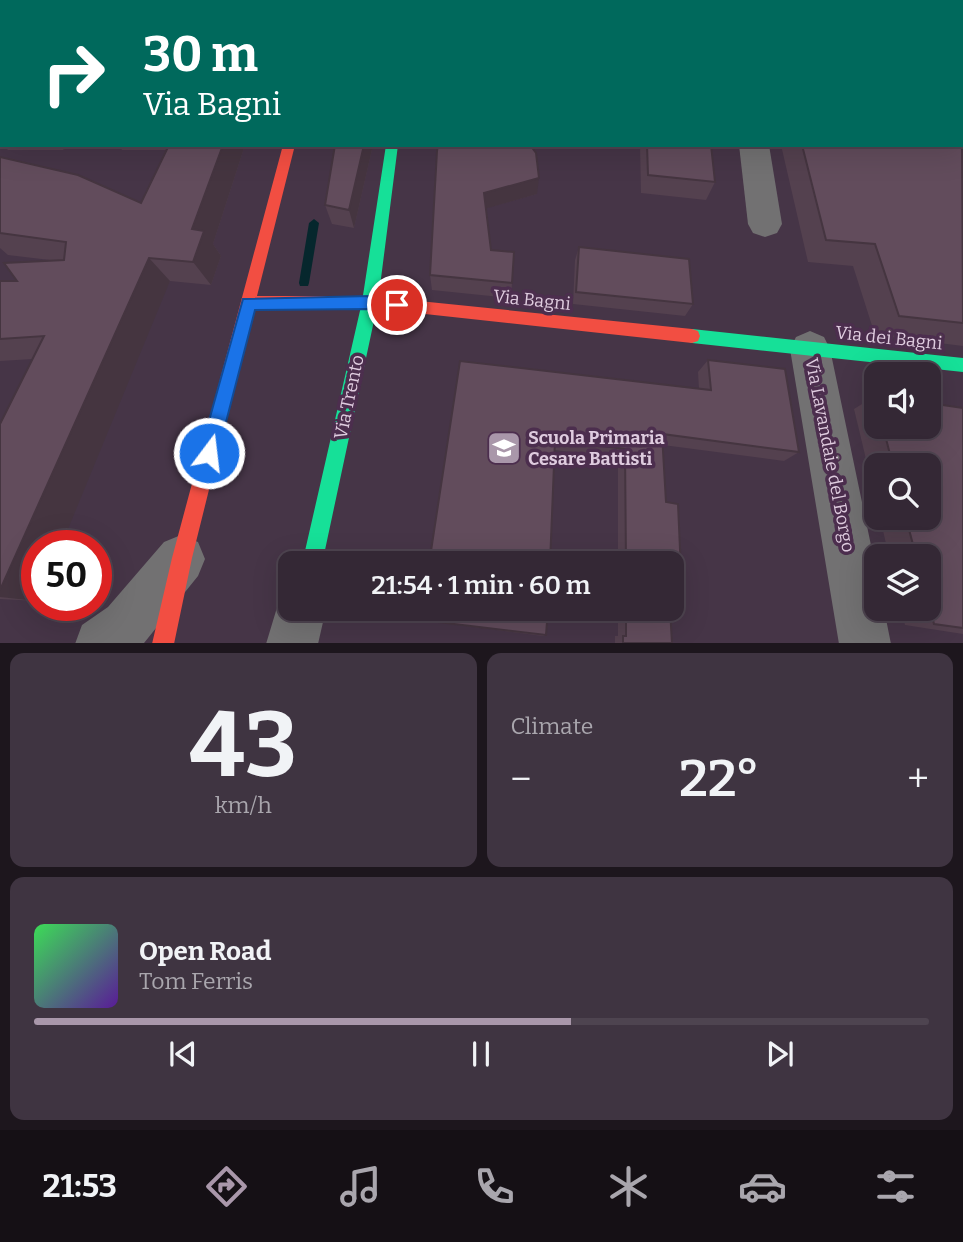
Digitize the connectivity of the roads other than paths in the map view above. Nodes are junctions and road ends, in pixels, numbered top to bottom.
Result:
1 (288, 147) edge
2 (392, 147) edge
3 (754, 147) edge
4 (765, 224) dead end
5 (370, 302) junction
6 (249, 303) junction
7 (810, 349) junction
8 (963, 365) edge
9 (315, 551) edge
10 (182, 558) junction
11 (297, 621) edge
12 (101, 643) edge
13 (163, 643) edge
14 (292, 643) edge
15 (865, 643) edge

1 - 6 street
2 - 5 street, Via Trento
3 - 4 street
5 - 6 street, Via Bagni
5 - 7 street, Via Bagni
5 - 9 street, Via Trento
6 - 10 street
7 - 8 street, Via dei Bagni
7 - 15 street, Via Lavandaie del Borgo
10 - 12 street
10 - 13 street
11 - 14 street

